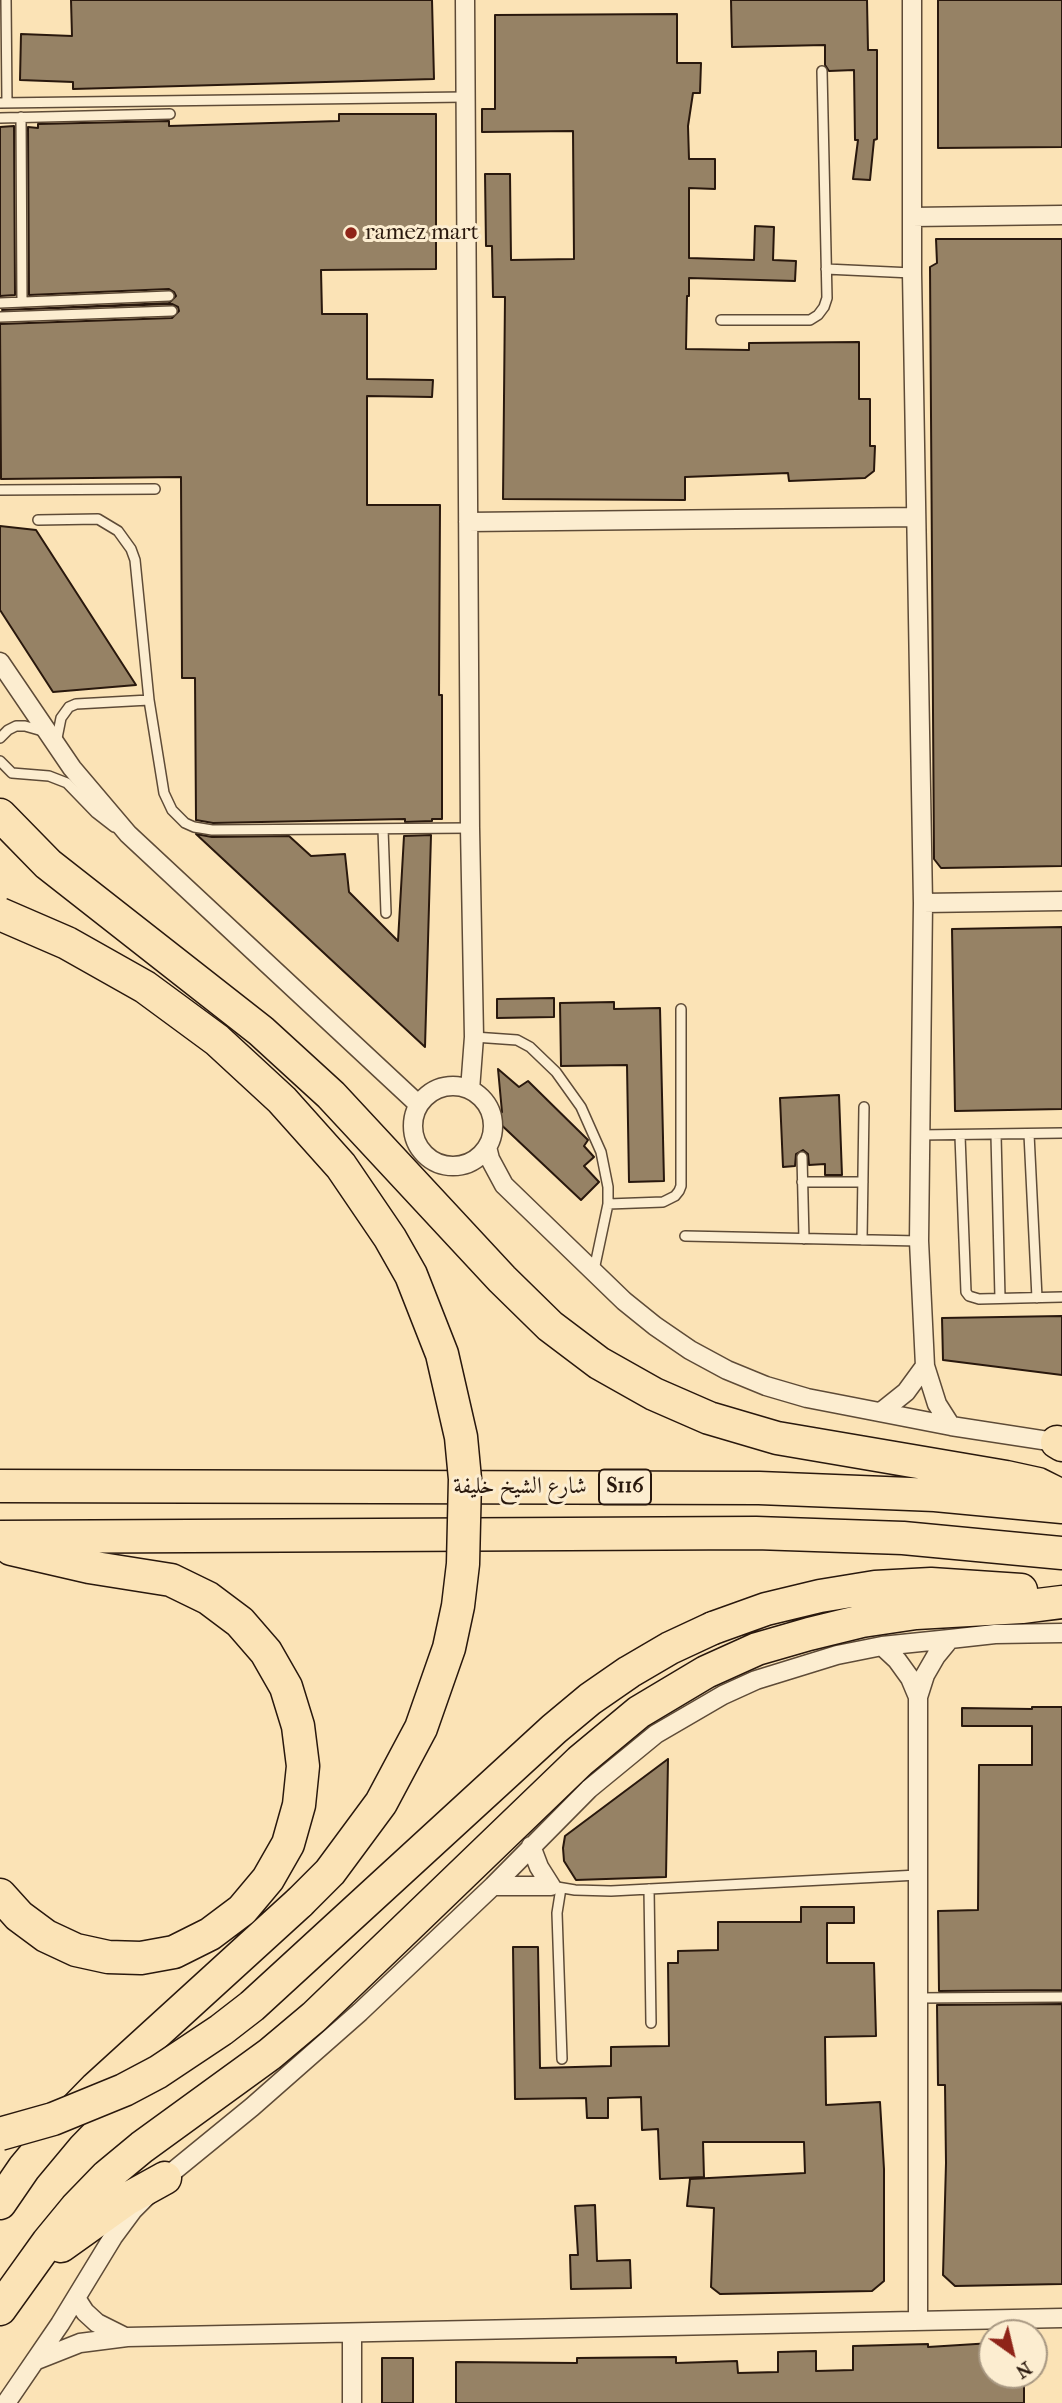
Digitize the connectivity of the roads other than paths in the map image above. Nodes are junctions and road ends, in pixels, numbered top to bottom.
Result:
1 (6, 0) edge
2 (465, 0) edge
3 (912, 0) edge
4 (822, 71) dead end
5 (466, 97) junction
6 (3, 103) edge
7 (170, 114) dead end
8 (21, 117) junction
9 (0, 118) edge
10 (1062, 215) edge
11 (912, 217) junction
12 (826, 269) junction
13 (912, 273) junction
14 (169, 296) dead end
15 (22, 302) junction
16 (0, 303) edge
17 (172, 311) dead end
18 (0, 317) edge
19 (721, 320) dead end
20 (155, 489) dead end
21 (0, 490) edge
22 (916, 517) junction
23 (38, 520) dead end
24 (468, 522) junction
25 (0, 662) edge
26 (149, 700) junction
27 (0, 738) edge
28 (52, 738) junction
29 (0, 761) edge
30 (0, 815) edge
31 (470, 828) junction
32 (383, 829) junction
33 (128, 834) junction
34 (1062, 901) edge
35 (923, 903) junction
36 (386, 913) dead end
37 (0, 914) edge
38 (681, 1009) dead end
39 (474, 1037) junction
40 (470, 1090) junction
41 (419, 1105) junction
42 (864, 1107) dead end
43 (1062, 1133) edge
44 (1029, 1134) junction
45 (920, 1135) junction
46 (996, 1135) junction
47 (960, 1136) junction
48 (487, 1147) junction
49 (802, 1157) dead end
50 (802, 1182) junction
51 (863, 1182) junction
52 (608, 1204) junction
53 (685, 1236) dead end
54 (804, 1239) junction
55 (862, 1240) junction
56 (919, 1241) junction
57 (594, 1270) junction
58 (1062, 1297) edge
59 (1000, 1298) junction
60 (1037, 1298) junction
61 (925, 1366) junction
62 (881, 1412) junction
63 (951, 1426) junction
64 (1060, 1443) edge
65 (0, 1486) edge
66 (1062, 1496) edge
67 (1062, 1507) edge
68 (0, 1537) edge
69 (0, 1545) edge
70 (1062, 1553) edge
71 (1062, 1592) edge
72 (1062, 1602) edge
73 (1062, 1633) edge
74 (950, 1639) junction
75 (882, 1646) junction
76 (918, 1697) junction
77 (531, 1846) junction
78 (918, 1875) junction
79 (493, 1886) junction
80 (556, 1887) junction
81 (649, 1889) junction
82 (0, 1895) edge
83 (1062, 1997) edge
84 (918, 1998) junction
85 (651, 2023) dead end
86 (562, 2059) dead end
87 (0, 2134) edge
88 (165, 2178) junction
89 (0, 2203) edge
90 (22, 2277) junction
91 (76, 2298) junction
92 (0, 2309) edge
93 (1062, 2318) edge
94 (918, 2320) junction
95 (352, 2333) junction
96 (127, 2337) junction
97 (37, 2360) junction
98 (6, 2403) edge
99 (352, 2403) edge

1 - 6 lane
2 - 5 street
3 - 11 street
4 - 12 lane
5 - 6 lane
5 - 24 street
7 - 8 lane
8 - 9 lane
8 - 15 lane
10 - 11 street
11 - 13 street
12 - 13 lane
12 - 19 lane
13 - 22 street
14 - 15 lane
15 - 16 lane
17 - 18 lane
20 - 21 lane
22 - 24 street
22 - 35 street
23 - 26 lane
24 - 31 street
25 - 28 street
26 - 28 lane
26 - 32 lane
27 - 28 lane
28 - 33 street
29 - 33 lane
30 - 66 highway
31 - 32 lane
31 - 39 street
32 - 36 lane
33 - 41 street
34 - 35 street
35 - 45 street
37 - 89 highway, bridge
38 - 52 lane
39 - 40 street
39 - 52 lane
40 - 41 street
40 - 48 street
41 - 48 street
42 - 51 lane
43 - 44 lane
44 - 46 lane
44 - 60 lane
45 - 47 lane
45 - 56 street
46 - 47 lane
46 - 59 lane
47 - 59 lane
48 - 57 street
49 - 50 lane
50 - 51 lane
50 - 54 lane
51 - 55 lane
52 - 57 lane
53 - 54 lane
54 - 55 lane
55 - 56 lane
56 - 61 street
57 - 62 street
58 - 60 lane
59 - 60 lane
61 - 62 street
61 - 63 street
62 - 63 street
63 - 64 street
65 - 67 highway, شارع الشيخ خليفة / S116
68 - 70 highway, شارع الشيخ خليفة / S116
69 - 82 highway
71 - 87 highway, bridge
72 - 90 highway
73 - 74 street
74 - 75 street
74 - 76 street
75 - 76 street
75 - 77 street
76 - 78 street
77 - 79 street
77 - 80 street
78 - 81 lane
78 - 84 street
79 - 80 street
79 - 88 street
80 - 81 lane
80 - 86 lane
81 - 85 lane
83 - 84 lane
84 - 94 street
88 - 90 highway
88 - 91 street
90 - 92 highway
91 - 96 street
91 - 97 street
93 - 94 street
94 - 95 street
95 - 96 street
95 - 99 street
96 - 97 street
97 - 98 street

